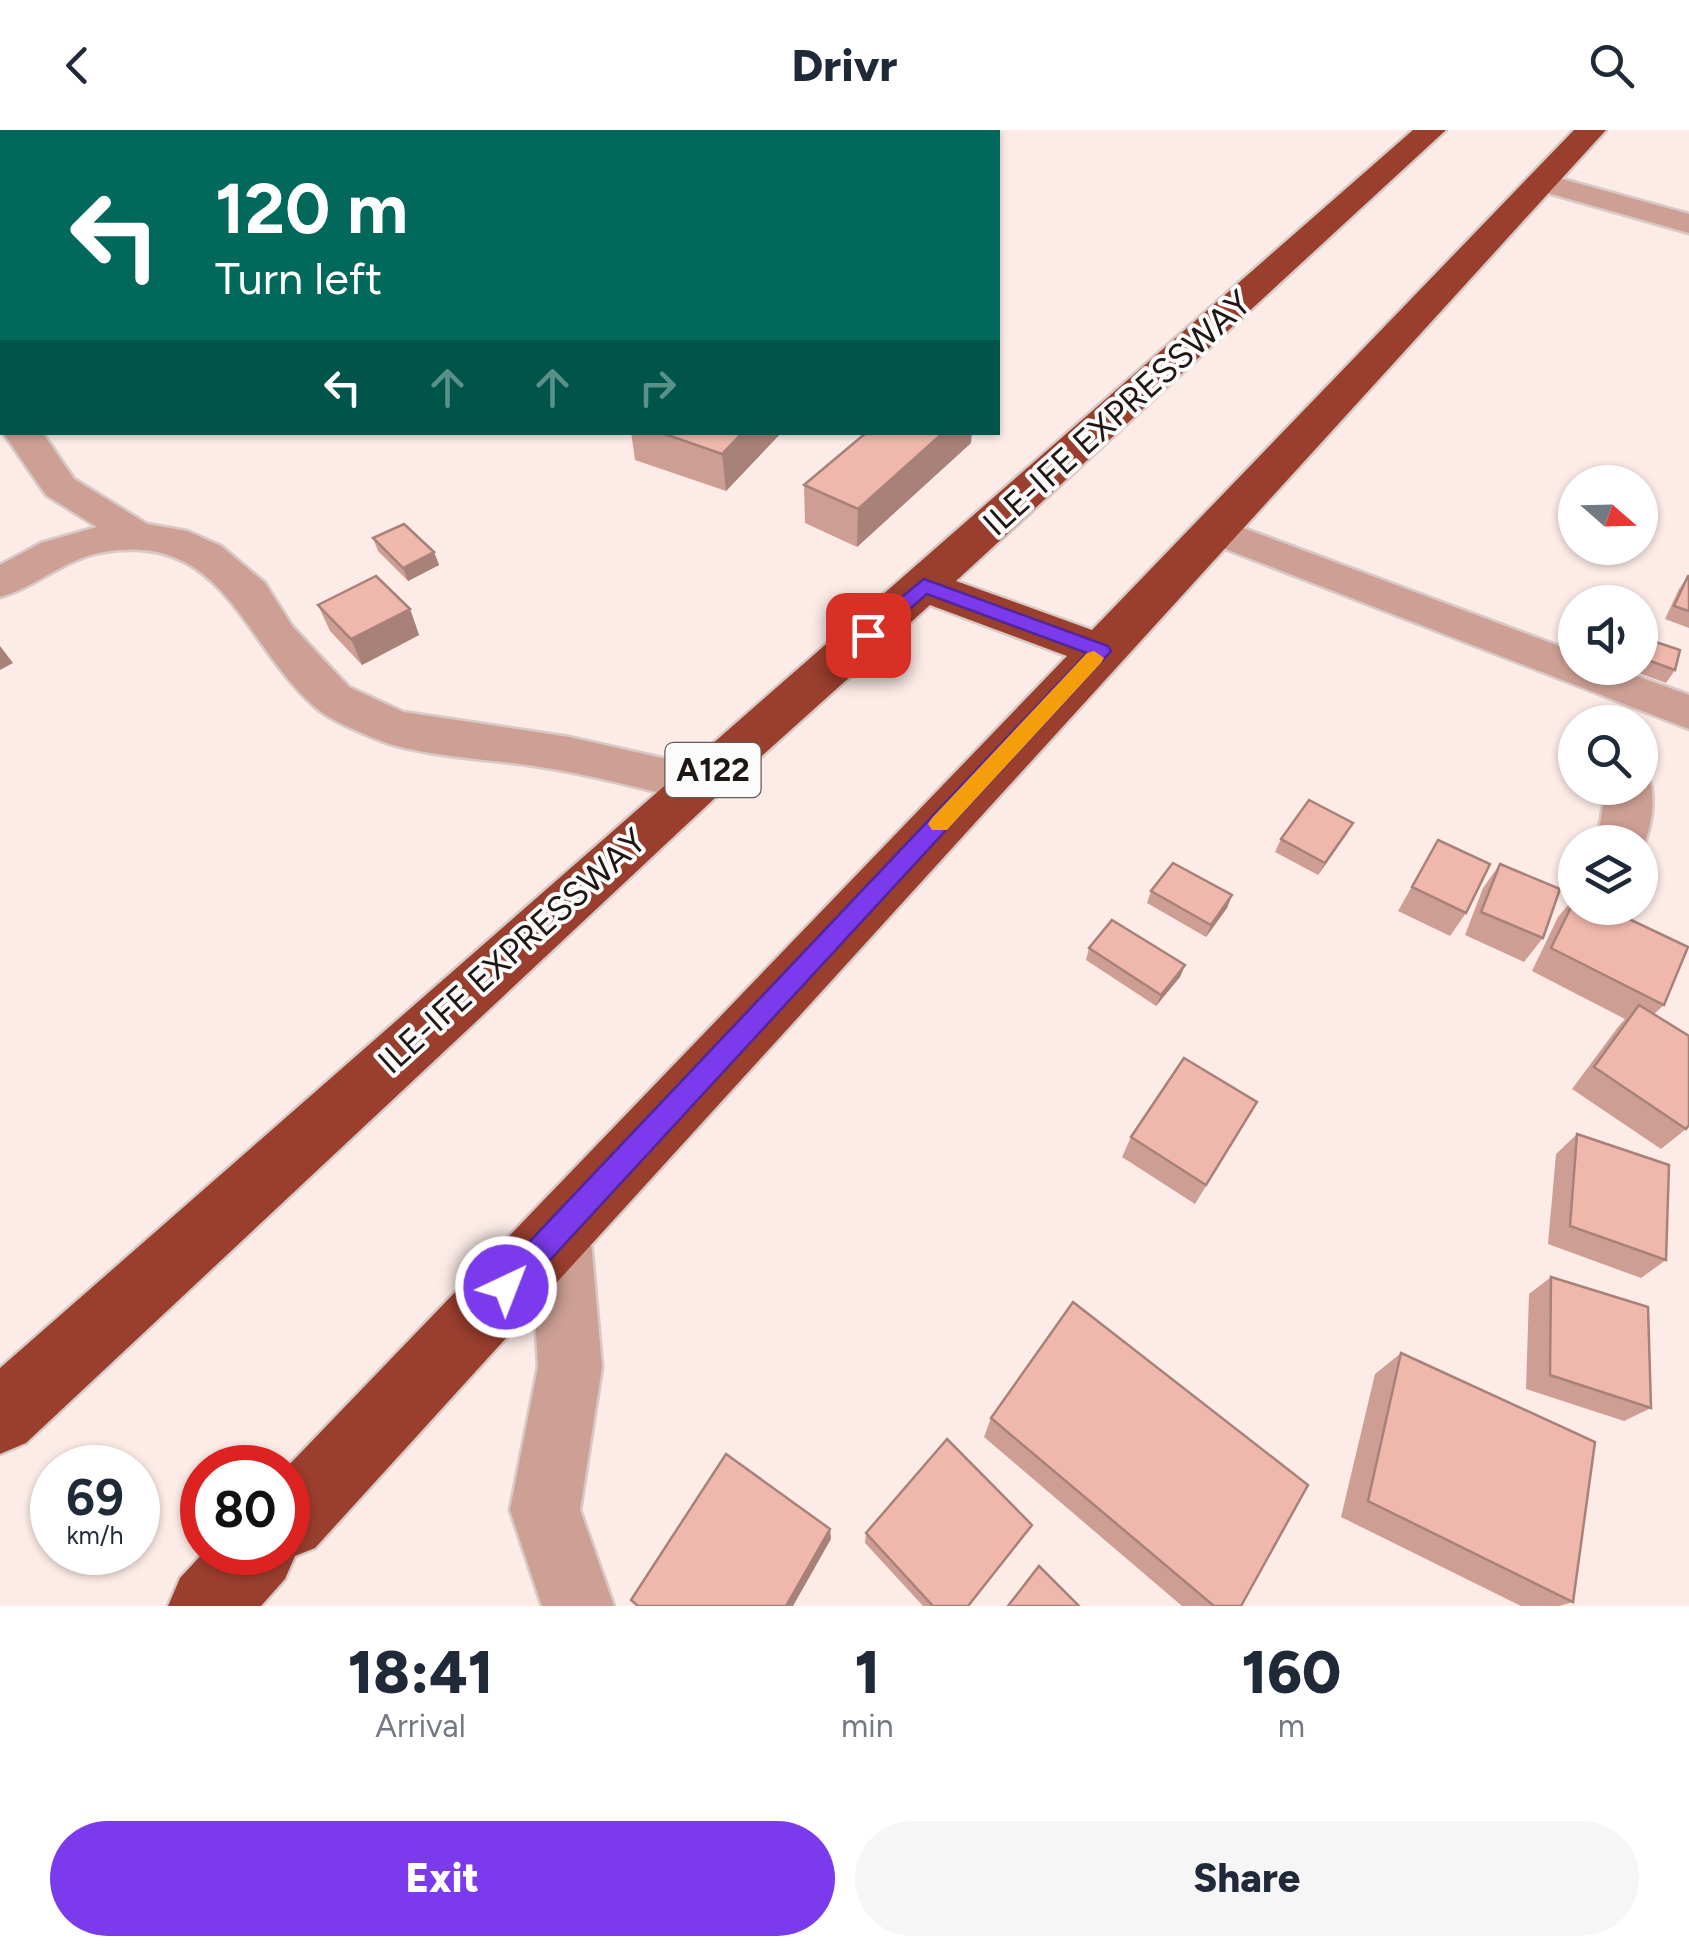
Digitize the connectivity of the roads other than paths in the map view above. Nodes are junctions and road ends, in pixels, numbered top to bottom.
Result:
1 (1431, 130) edge
2 (1591, 130) edge
3 (1544, 183) junction
4 (1689, 224) edge
5 (23, 435) edge
6 (1214, 530) junction
7 (137, 535) junction
8 (0, 583) edge
9 (924, 586) junction
10 (1101, 651) junction
11 (1663, 719) edge
12 (697, 784) junction
13 (560, 1229) junction
14 (0, 1417) edge
15 (310, 1497) edge
16 (237, 1575) edge
17 (208, 1606) edge
18 (578, 1606) edge

1 - 9 highway, ILE-IFE EXPRESSWAY / A122
2 - 3 highway
3 - 4 street
3 - 6 highway
5 - 7 street
6 - 10 highway
6 - 11 street
7 - 8 street
7 - 12 street
9 - 10 highway
9 - 12 highway, ILE-IFE EXPRESSWAY / A122
10 - 13 highway
12 - 14 highway, ILE-IFE EXPRESSWAY / A122
13 - 15 highway
13 - 18 street
16 - 17 highway

